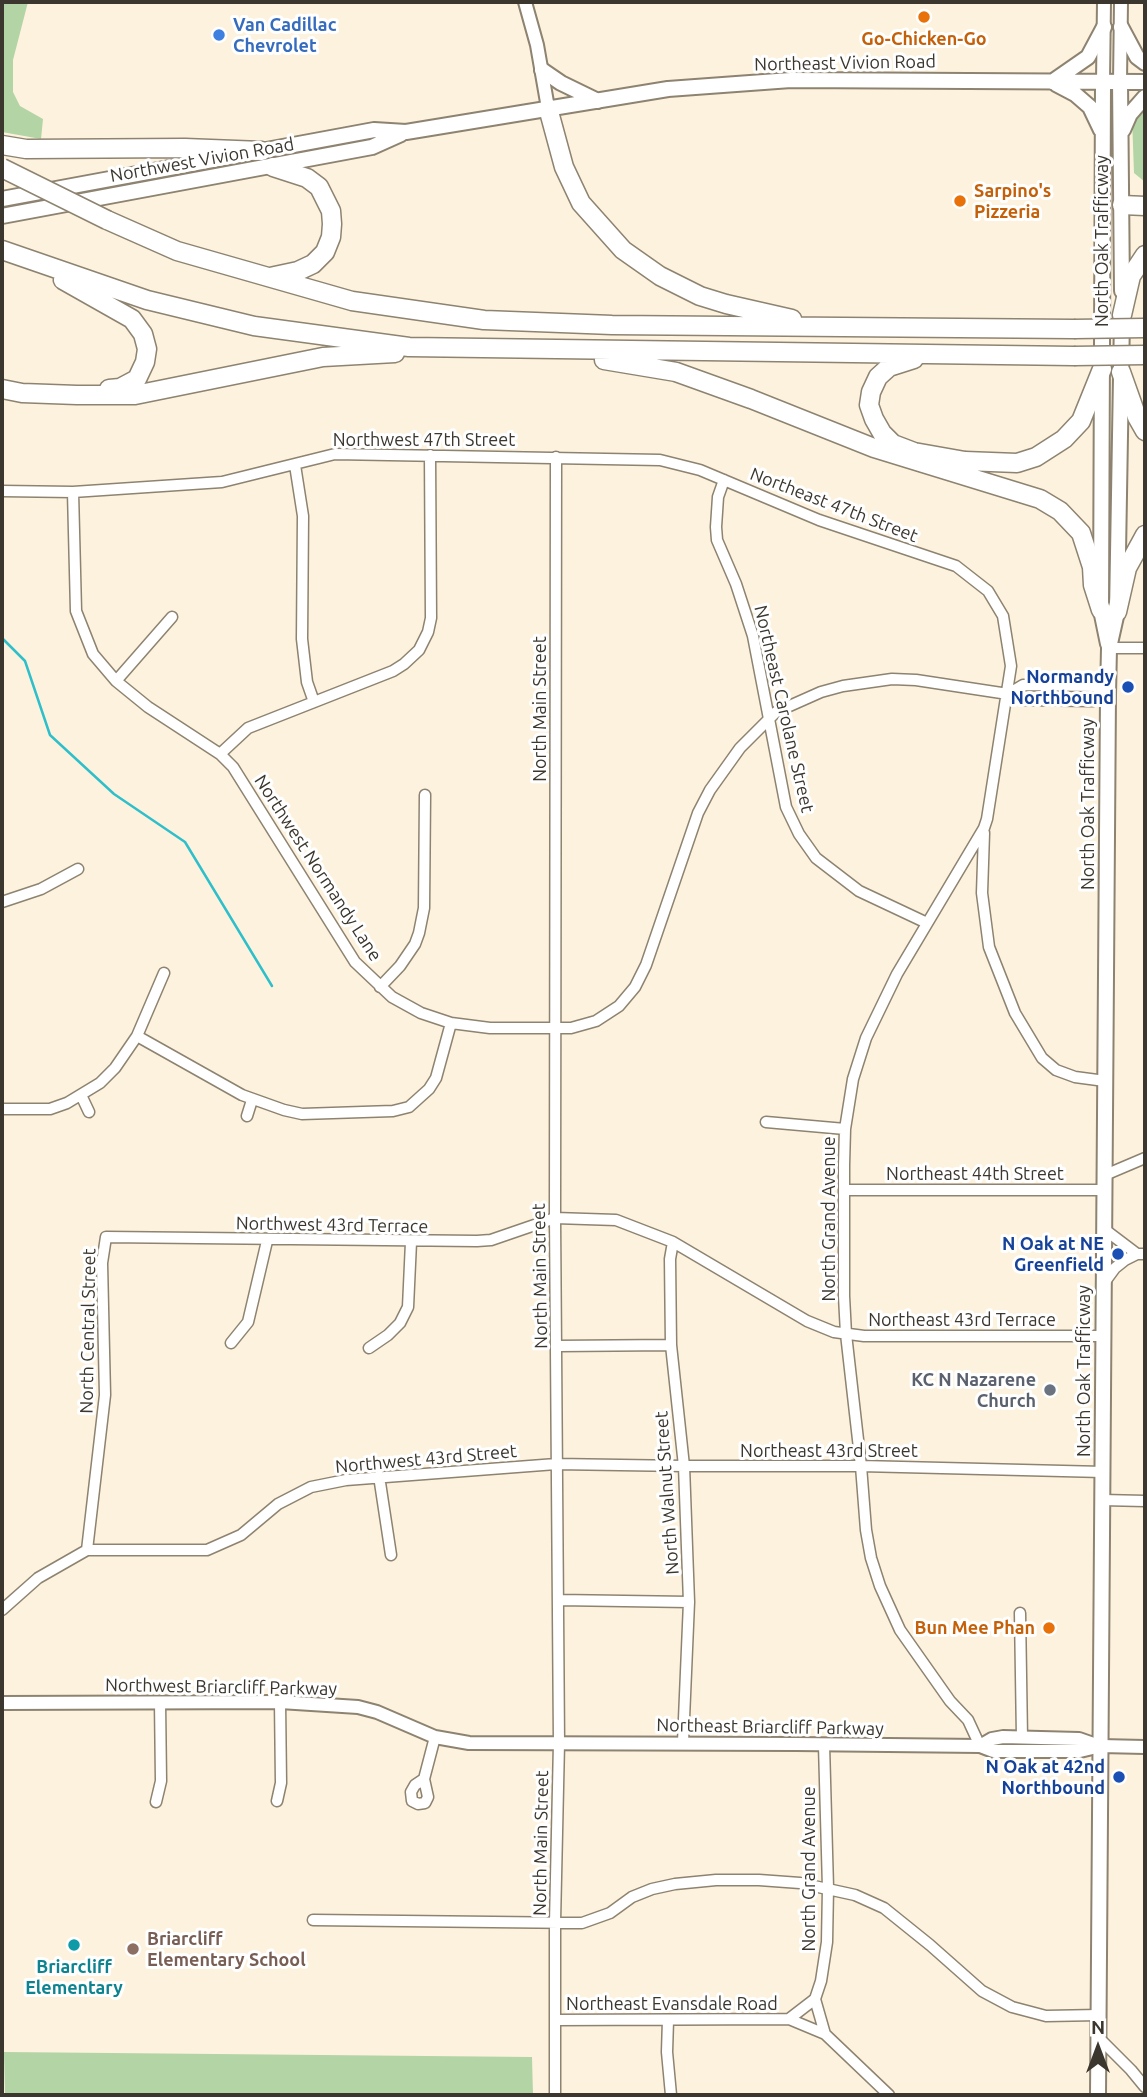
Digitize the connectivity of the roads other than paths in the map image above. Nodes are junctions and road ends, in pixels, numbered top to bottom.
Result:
1 (525, 2) edge
2 (1104, 2) edge
3 (1121, 2) edge
4 (1104, 27) junction
5 (1121, 27) junction
6 (1145, 63) edge
7 (542, 69) junction
8 (1052, 82) junction
9 (1103, 82) junction
10 (1120, 82) junction
11 (1145, 82) edge
12 (1145, 97) edge
13 (598, 101) junction
14 (548, 108) junction
15 (406, 132) junction
16 (1103, 135) junction
17 (1121, 135) junction
18 (2, 145) edge
19 (262, 151) junction
20 (273, 167) junction
21 (2, 168) edge
22 (2, 199) edge
23 (1122, 205) junction
24 (1145, 206) edge
25 (2, 216) edge
26 (2, 250) edge
27 (1145, 255) edge
28 (30, 261) junction
29 (265, 278) junction
30 (1123, 278) junction
31 (1122, 315) junction
32 (827, 326) junction
33 (1145, 328) edge
34 (468, 349) junction
35 (570, 351) junction
36 (942, 353) junction
37 (1145, 355) edge
38 (1102, 369) junction
39 (1121, 372) junction
40 (2, 383) edge
41 (2, 389) edge
42 (1145, 431) edge
43 (430, 455) junction
44 (556, 457) junction
45 (295, 465) junction
46 (724, 480) junction
47 (2, 491) edge
48 (73, 492) junction
49 (1145, 535) edge
50 (1109, 611) junction
51 (172, 617) dead end
52 (1109, 648) junction
53 (1145, 648) edge
54 (116, 681) junction
55 (1008, 694) junction
56 (1108, 695) junction
57 (314, 702) junction
58 (765, 705) junction
59 (779, 710) junction
60 (768, 719) junction
61 (756, 730) junction
62 (772, 736) junction
63 (220, 754) junction
64 (425, 795) dead end
65 (984, 828) junction
66 (966, 858) junction
67 (982, 862) junction
68 (78, 869) dead end
69 (2, 902) edge
70 (927, 923) junction
71 (164, 973) dead end
72 (380, 987) junction
73 (451, 1023) junction
74 (556, 1028) junction
75 (137, 1036) junction
76 (1105, 1081) junction
77 (81, 1096) junction
78 (252, 1100) junction
79 (2, 1109) edge
80 (89, 1112) dead end
81 (247, 1116) dead end
82 (766, 1122) dead end
83 (845, 1129) junction
84 (1145, 1158) edge
85 (1105, 1183) junction
86 (845, 1190) junction
87 (555, 1218) junction
88 (1104, 1229) junction
89 (106, 1237) joint
90 (267, 1241) junction
91 (411, 1242) junction
92 (673, 1242) junction
93 (1141, 1254) edge
94 (1104, 1284) junction
95 (846, 1334) junction
96 (1103, 1336) junction
97 (231, 1343) dead end
98 (671, 1345) junction
99 (558, 1346) junction
100 (369, 1348) dead end
101 (556, 1464) junction
102 (861, 1465) junction
103 (684, 1466) junction
104 (1102, 1472) junction
105 (379, 1476) junction
106 (1102, 1500) junction
107 (1145, 1501) edge
108 (87, 1550) junction
109 (391, 1555) dead end
110 (559, 1600) junction
111 (690, 1602) junction
112 (2, 1610) edge
113 (1020, 1613) dead end
114 (160, 1702) junction
115 (280, 1702) junction
116 (2, 1703) edge
117 (435, 1737) junction
118 (1023, 1738) junction
119 (683, 1742) junction
120 (559, 1743) junction
121 (824, 1745) junction
122 (980, 1746) junction
123 (1101, 1746) junction
124 (1145, 1747) edge
125 (424, 1779) dead end
126 (278, 1801) dead end
127 (156, 1802) dead end
128 (828, 1888) junction
129 (313, 1920) dead end
130 (555, 1922) junction
131 (815, 1999) junction
132 (1099, 2015) junction
133 (789, 2019) junction
134 (555, 2020) junction
135 (668, 2020) junction
136 (825, 2034) junction
137 (1099, 2038) junction
138 (1145, 2087) edge
139 (555, 2095) edge
140 (671, 2095) edge
141 (889, 2095) edge
142 (1098, 2095) edge

1 - 7 main road
2 - 4 main road, North Oak Trafficway
3 - 5 main road, North Oak Trafficway
4 - 8 main road
4 - 9 main road, North Oak Trafficway
5 - 6 main road
5 - 10 main road, North Oak Trafficway
7 - 13 main road
7 - 14 main road
8 - 9 main road, Northeast Vivion Road
8 - 13 main road, Northeast Vivion Road
8 - 16 main road
9 - 10 main road, Northeast Vivion Road
9 - 16 main road, North Oak Trafficway
9 - 30 main road
10 - 11 main road, Northeast Vivion Road
10 - 17 main road, North Oak Trafficway
12 - 17 main road
13 - 14 main road, Northeast Vivion Road
14 - 15 main road, Northwest Vivion Road
14 - 32 highway
15 - 19 main road, Northwest Vivion Road
15 - 20 main road, Northwest Vivion Road
16 - 38 main road, North Oak Trafficway
17 - 23 main road, North Oak Trafficway
18 - 19 highway
19 - 22 main road, Northwest Vivion Road
20 - 25 main road, Northwest Vivion Road
20 - 29 highway
21 - 29 highway, bridge
23 - 24 highway
23 - 30 main road, North Oak Trafficway
26 - 28 highway
27 - 31 highway
28 - 34 highway
28 - 40 highway
29 - 32 highway
30 - 31 main road, North Oak Trafficway
31 - 39 main road, North Oak Trafficway
32 - 33 highway, bridge
34 - 35 highway
34 - 41 highway
35 - 36 highway
35 - 50 highway
36 - 37 highway, bridge
36 - 38 highway
38 - 50 main road, North Oak Trafficway
39 - 42 highway
39 - 50 main road, North Oak Trafficway
43 - 44 street, Northwest 47th Street
43 - 45 street, Northwest 47th Street
43 - 57 street
44 - 46 street, Northeast 47th Street
44 - 74 street, North Main Street
45 - 48 street, Northwest 47th Street
45 - 57 street
46 - 55 street, Northeast 47th Street
46 - 58 street, Northeast Carolane Street
47 - 48 street, Northwest 47th Street
48 - 54 street, Northwest Normandy Lane
49 - 50 highway
50 - 52 main road, North Oak Trafficway
51 - 54 street
52 - 53 street
52 - 56 main road, North Oak Trafficway
54 - 63 street, Northwest Normandy Lane
55 - 56 street, Northwest Normandy Lane
55 - 56 street
55 - 59 street, Northwest Normandy Lane
55 - 65 street, North Grand Avenue
56 - 76 main road, North Oak Trafficway
57 - 63 street
58 - 59 street
58 - 60 street, Northeast Carolane Street
59 - 60 street, Northwest Normandy Lane
60 - 61 street, Northwest Normandy Lane
60 - 62 street, Northeast Carolane Street
61 - 62 street
61 - 74 street, Northwest Normandy Lane
62 - 70 street, Northeast Carolane Street
63 - 72 street, Northwest Normandy Lane
64 - 72 street
65 - 66 street, North Grand Avenue
65 - 67 street
66 - 67 street
66 - 70 street, North Grand Avenue
67 - 76 street
68 - 69 street
70 - 83 street, North Grand Avenue
71 - 75 street
72 - 73 street, Northwest Normandy Lane
73 - 74 street, Northwest Normandy Lane
73 - 78 street
74 - 87 street, North Main Street
75 - 77 street
75 - 78 street
76 - 85 main road, North Oak Trafficway
77 - 79 street
77 - 80 street
78 - 81 street
82 - 83 street
83 - 86 street, North Grand Avenue
84 - 85 street, Northeast 44th Street
85 - 86 street, Northeast 44th Street
85 - 88 main road, North Oak Trafficway
86 - 95 street, North Grand Avenue
87 - 91 street, Northwest 43rd Terrace
87 - 92 street, Northeast 43rd Terrace
87 - 99 street, North Main Street
88 - 93 street
88 - 94 main road, North Oak Trafficway
89 - 90 street, Northwest 43rd Terrace
89 - 108 street, North Central Street
90 - 91 street, Northwest 43rd Terrace
90 - 97 street
91 - 100 street
92 - 95 street, Northeast 43rd Terrace
92 - 98 street, North Walnut Street
93 - 94 street
94 - 96 main road, North Oak Trafficway
95 - 96 street, Northeast 43rd Terrace
95 - 102 street, North Grand Avenue
96 - 104 main road, North Oak Trafficway
98 - 99 street
98 - 103 street, North Walnut Street
99 - 101 street, North Main Street
101 - 103 street, Northeast 43rd Street
101 - 105 street, Northwest 43rd Street
101 - 110 street, North Main Street
102 - 103 street, Northeast 43rd Street
102 - 104 street, Northeast 43rd Street
102 - 122 street, North Grand Avenue
103 - 111 street, North Walnut Street
104 - 106 main road, North Oak Trafficway
105 - 108 street, Northwest 43rd Street
105 - 109 street
106 - 107 street
106 - 123 main road, North Oak Trafficway
108 - 112 street
110 - 111 street
110 - 120 street, North Main Street
111 - 119 street, North Walnut Street
113 - 118 street
114 - 115 main road, Northwest Briarcliff Parkway
114 - 116 main road, Northwest Briarcliff Parkway
114 - 127 street
115 - 117 main road, Northwest Briarcliff Parkway
115 - 126 street
117 - 120 main road, Northwest Briarcliff Parkway
117 - 125 street
118 - 122 main road, Northeast Briarcliff Parkway
118 - 123 main road, Northeast Briarcliff Parkway
119 - 120 main road, Northeast Briarcliff Parkway
119 - 121 main road, Northeast Briarcliff Parkway
120 - 130 street, North Main Street
121 - 122 main road, Northeast Briarcliff Parkway
121 - 128 street, North Grand Avenue
122 - 123 main road, Northeast Briarcliff Parkway
123 - 124 main road
123 - 132 main road, North Oak Trafficway
128 - 130 street
128 - 131 street, North Grand Avenue
128 - 132 street
129 - 130 street
130 - 134 street, North Main Street
131 - 133 street
131 - 136 street
132 - 137 main road, North Oak Trafficway
133 - 135 street, Northeast Evansdale Road
133 - 136 street
134 - 135 street, Northeast Evansdale Road
134 - 139 street, North Main Street
135 - 140 street
136 - 141 street
137 - 138 street
137 - 142 main road, North Oak Trafficway

